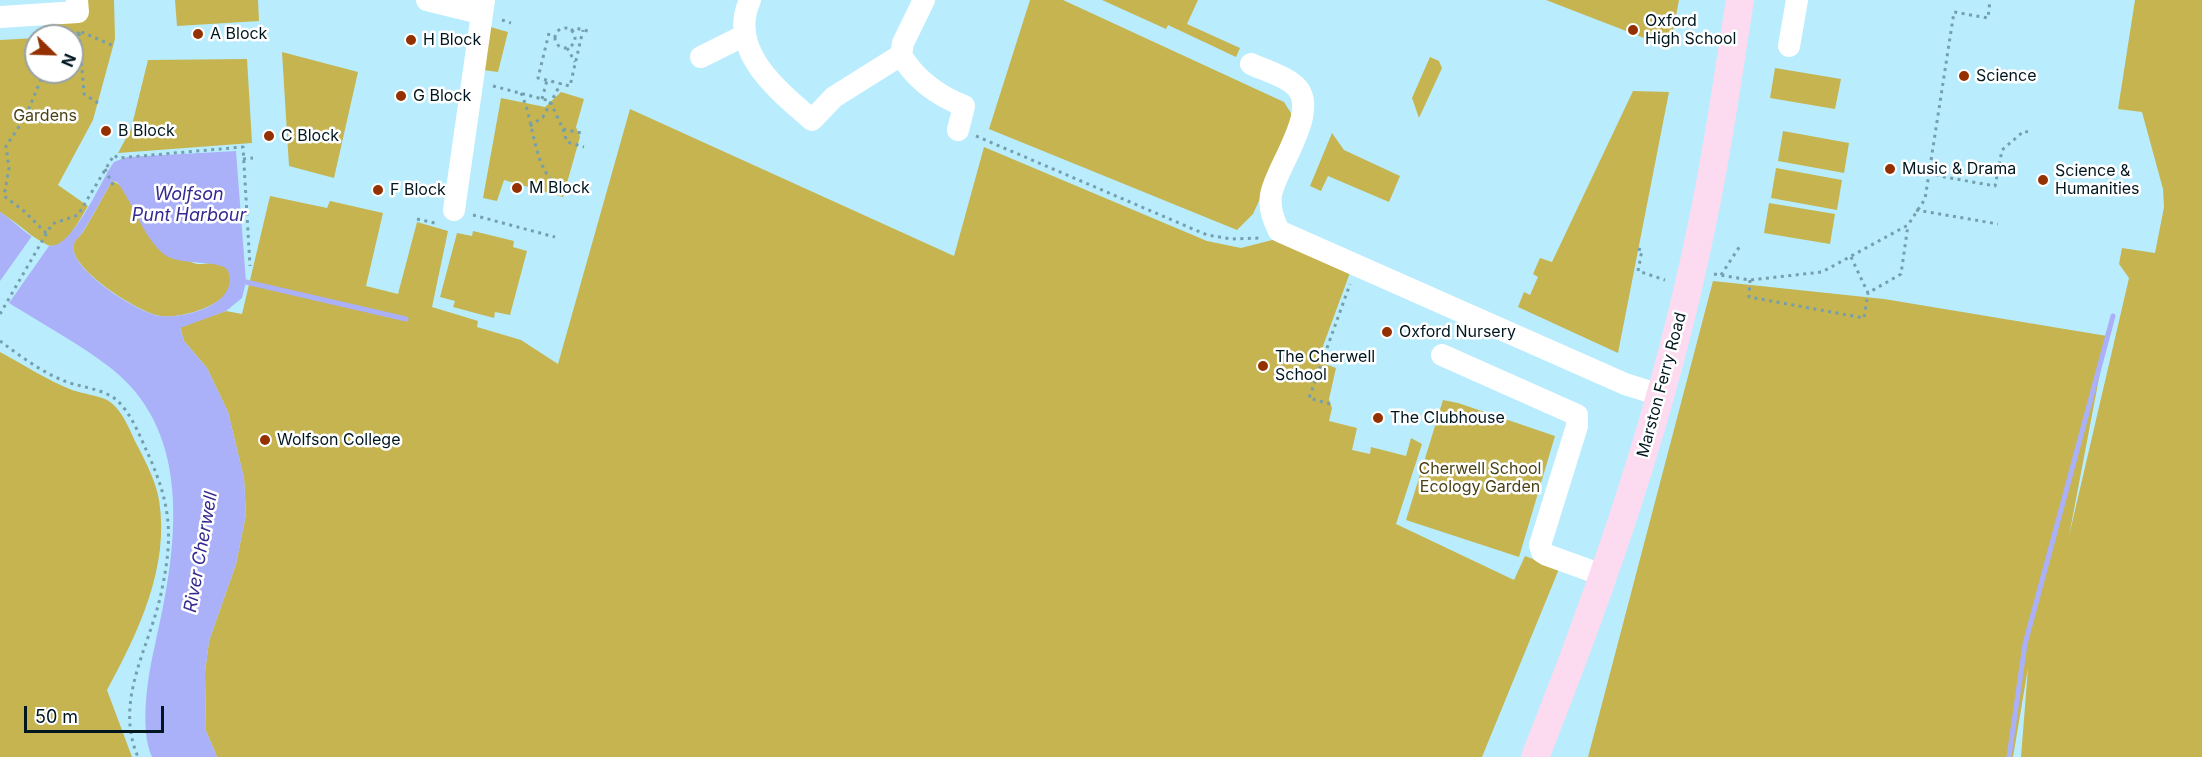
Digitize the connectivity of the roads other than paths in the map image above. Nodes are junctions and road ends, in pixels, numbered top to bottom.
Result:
1 (77, 0) edge
2 (427, 0) edge
3 (750, 0) edge
4 (924, 0) edge
5 (1740, 0) edge
6 (1797, 0) edge
7 (482, 7) edge
8 (0, 17) edge
9 (743, 36) junction
10 (1789, 46) dead end
11 (901, 55) junction
12 (702, 57) dead end
13 (1251, 64) dead end
14 (958, 130) dead end
15 (454, 210) road end
16 (1442, 355) dead end
17 (1660, 395) junction
18 (1605, 576) junction
19 (1534, 757) edge

1 - 8 street
2 - 7 street
3 - 9 street
4 - 11 street
5 - 17 main road, Marston Ferry Road
6 - 10 street
7 - 15 street
9 - 11 street
9 - 12 street
11 - 14 street
13 - 17 street
16 - 18 street
17 - 18 main road, Marston Ferry Road
18 - 19 main road, Marston Ferry Road

